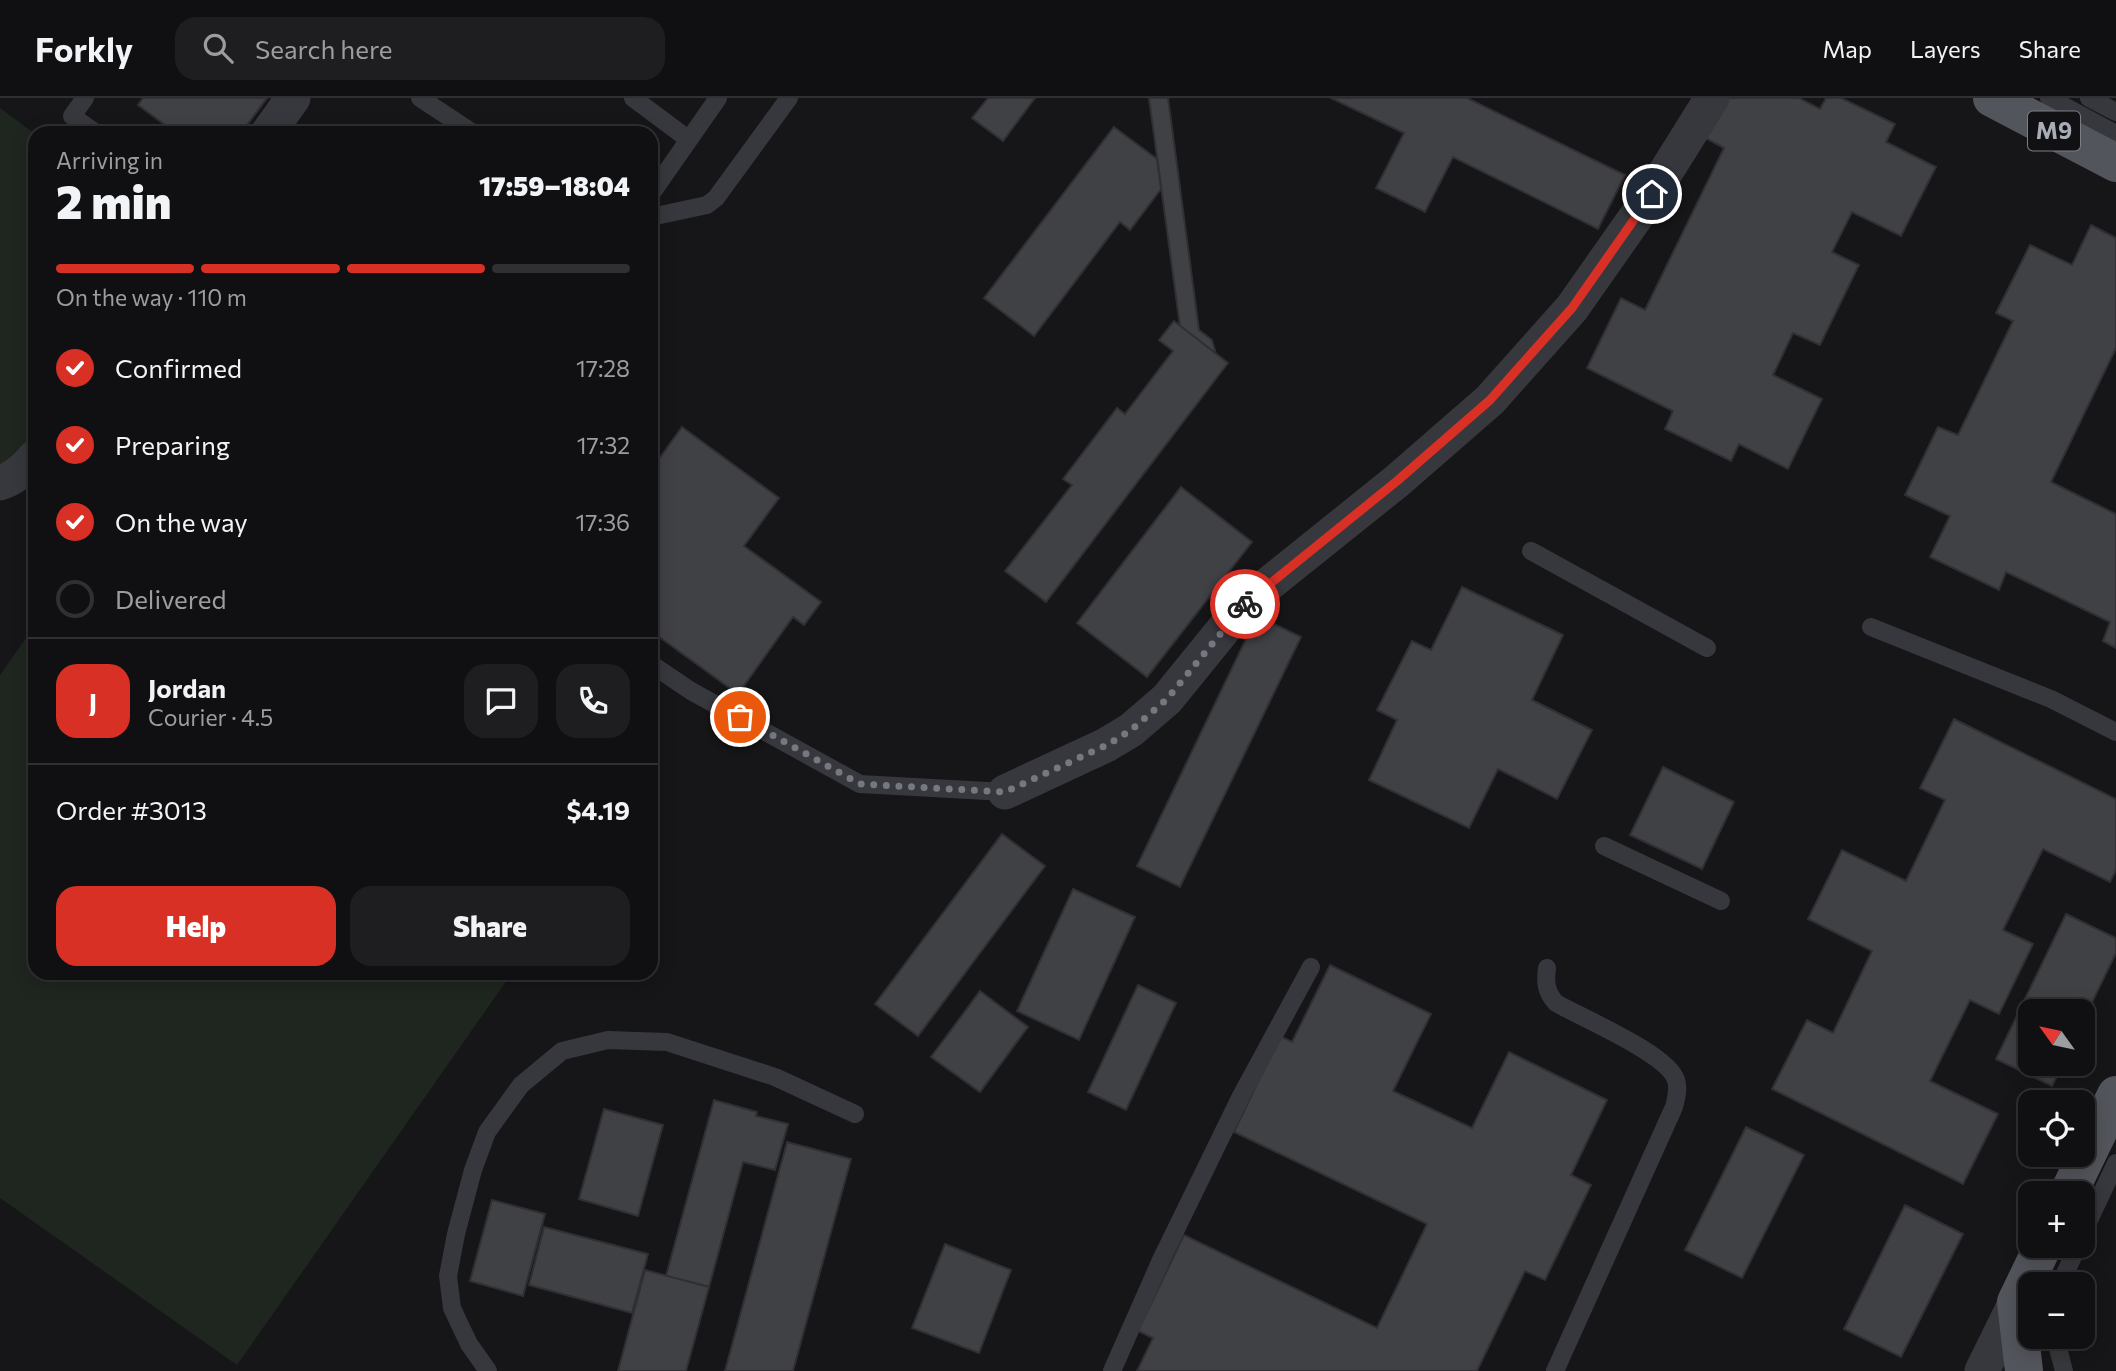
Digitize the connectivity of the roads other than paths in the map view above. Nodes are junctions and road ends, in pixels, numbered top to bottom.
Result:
1 (85, 98) edge
2 (293, 98) edge
3 (420, 98) edge
4 (633, 98) edge
5 (718, 98) edge
6 (789, 98) edge
7 (1712, 98) edge
8 (1993, 98) edge
9 (2049, 98) edge
10 (2090, 98) edge
11 (2116, 112) edge
12 (86, 126) edge
13 (273, 126) edge
14 (462, 126) edge
15 (2116, 134) edge
16 (688, 139) junction
17 (2116, 163) edge
18 (658, 184) edge
19 (658, 216) edge
20 (28, 466) edge
21 (0, 483) edge
22 (1531, 551) dead end
23 (1871, 627) dead end
24 (1707, 648) dead end
25 (658, 669) edge
26 (2116, 732) edge
27 (1005, 792) joint
28 (1604, 846) dead end
29 (1721, 901) dead end
30 (1311, 967) dead end
31 (1547, 968) dead end
32 (2116, 1095) edge
33 (855, 1114) dead end
34 (2116, 1163) edge
35 (2074, 1181) edge
36 (2095, 1207) edge
37 (2037, 1258) edge
38 (2016, 1302) junction
39 (2058, 1349) edge
40 (488, 1371) edge
41 (1112, 1371) edge
42 (1555, 1371) edge
43 (1982, 1371) edge
44 (2024, 1371) edge
45 (2064, 1371) edge

1 - 12 lane
2 - 13 street
3 - 14 lane
4 - 16 lane
5 - 16 lane
6 - 19 lane
7 - 27 street
8 - 17 main road, M9
9 - 15 lane
10 - 11 lane
16 - 18 lane
20 - 21 street
22 - 24 lane
23 - 26 lane
25 - 27 lane
28 - 29 lane
30 - 41 lane
31 - 42 lane
32 - 35 main road
33 - 40 lane
34 - 36 lane
37 - 38 main road
38 - 43 street
38 - 44 main road
39 - 45 lane

